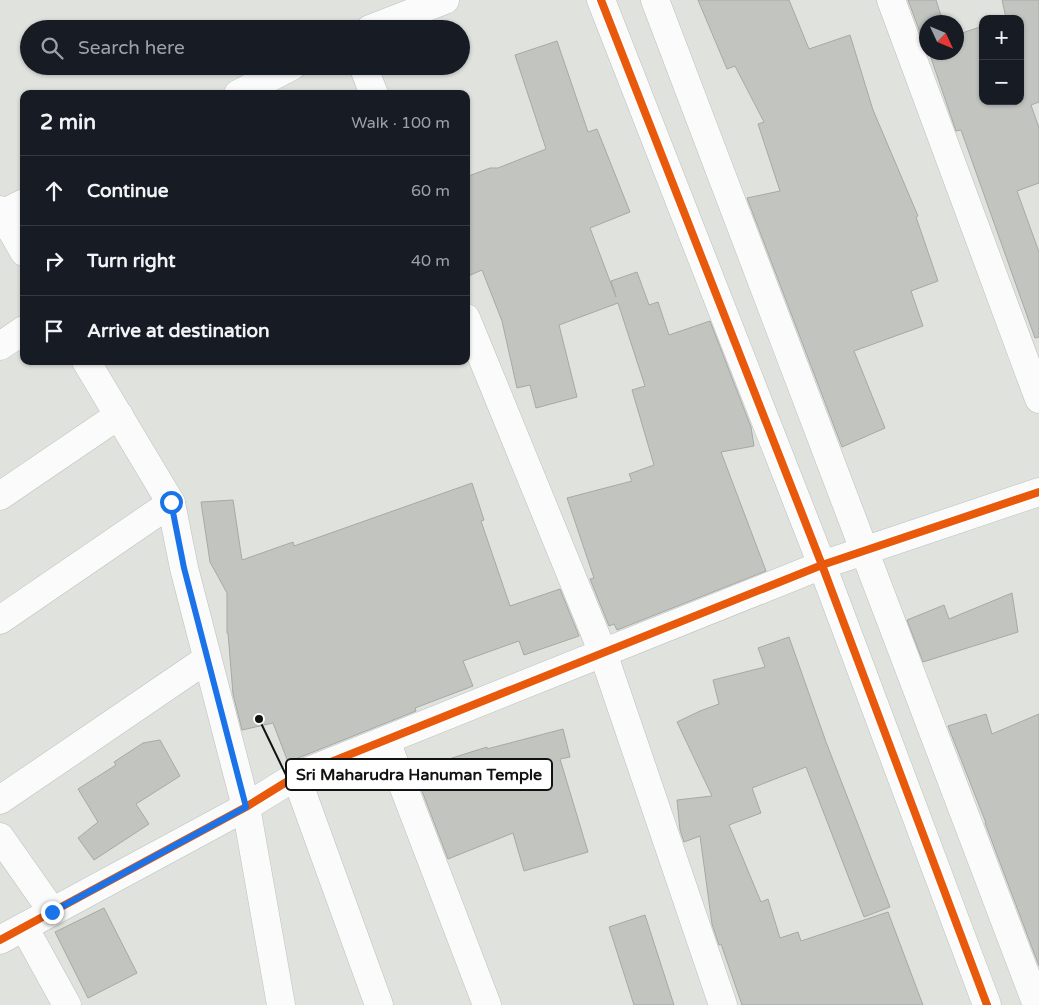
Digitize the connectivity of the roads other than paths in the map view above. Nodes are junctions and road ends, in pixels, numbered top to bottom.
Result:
1 (445, 0) edge
2 (601, 0) edge
3 (655, 0) edge
4 (890, 0) edge
5 (393, 20) edge
6 (275, 75) edge
7 (367, 75) edge
8 (246, 90) edge
9 (372, 90) edge
10 (7, 210) edge
11 (20, 242) edge
12 (470, 328) edge
13 (20, 333) edge
14 (0, 346) edge
15 (88, 365) edge
16 (1039, 399) edge
17 (119, 415) junction
18 (1039, 492) edge
19 (0, 496) edge
20 (171, 502) junction
21 (865, 550) junction
22 (822, 564) junction
23 (0, 620) edge
24 (603, 653) junction
25 (207, 659) junction
26 (386, 740) junction
27 (296, 776) junction
28 (0, 800) edge
29 (246, 807) junction
30 (0, 837) edge
31 (52, 912) junction
32 (24, 928) junction
33 (0, 940) edge
34 (67, 1005) edge
35 (281, 1005) edge
36 (379, 1005) edge
37 (487, 1005) edge
38 (722, 1005) edge
39 (987, 1005) edge
40 (1037, 1005) edge

1 - 5 street
2 - 22 street
3 - 21 street
4 - 16 street
6 - 8 street
7 - 9 street
10 - 11 street
12 - 24 street
13 - 14 street
15 - 17 street
17 - 19 street
17 - 20 street
18 - 21 street
20 - 23 street
20 - 25 street
21 - 22 street
21 - 40 street
22 - 24 street
22 - 39 street
24 - 26 street
24 - 38 street
25 - 28 street
25 - 29 street
26 - 27 street
26 - 37 street
27 - 29 street
27 - 36 street
29 - 31 street
29 - 35 street
30 - 31 street
31 - 32 street
32 - 33 street
32 - 34 street

